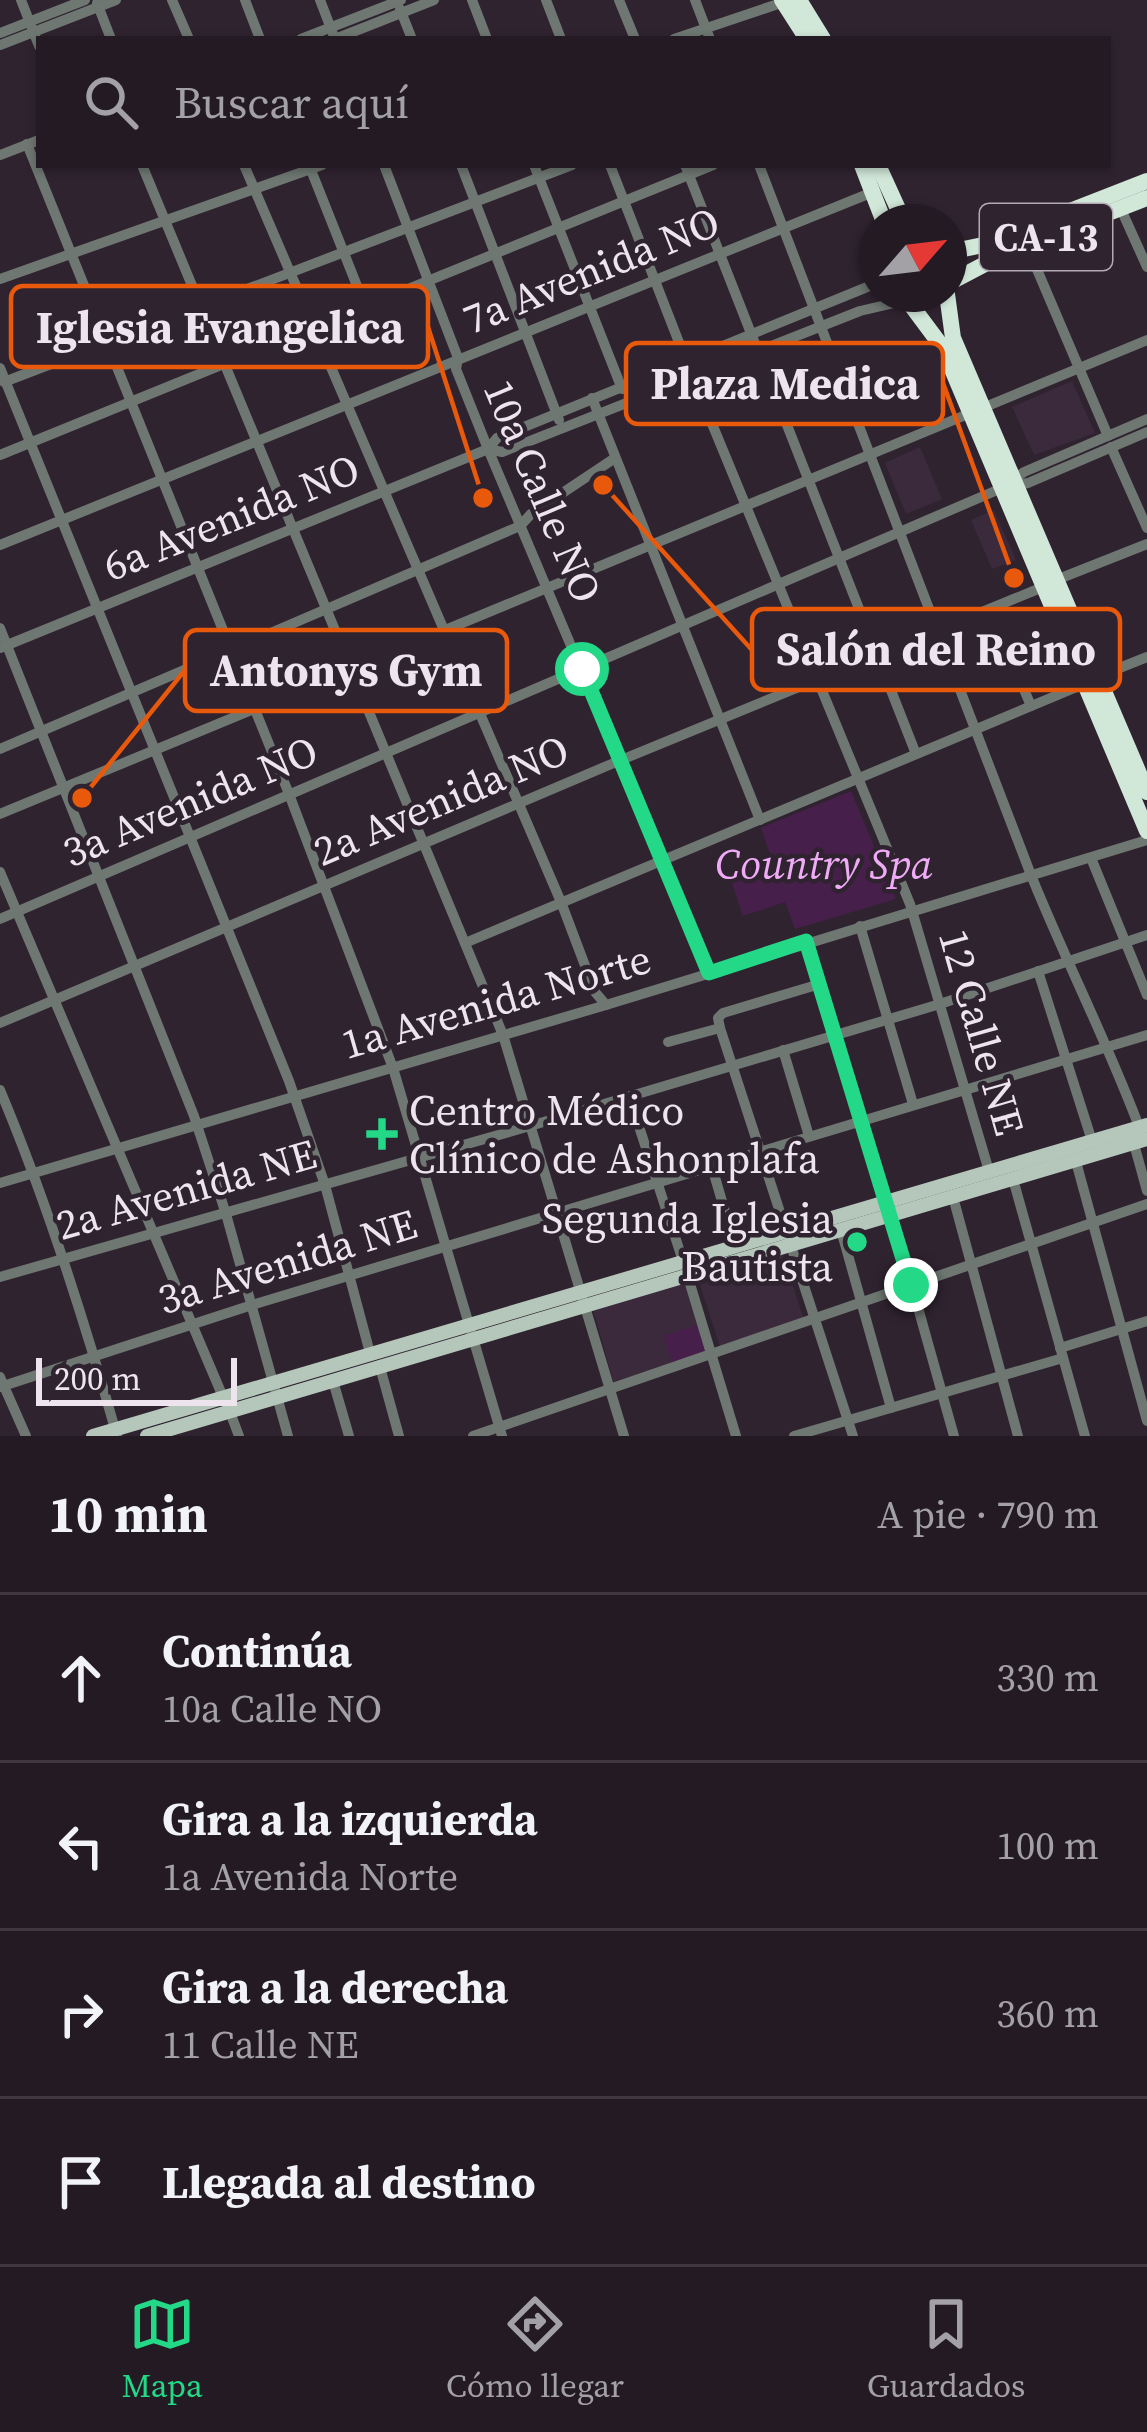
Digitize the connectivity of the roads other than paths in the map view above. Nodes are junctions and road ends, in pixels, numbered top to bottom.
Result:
1 (21, 0) edge
2 (85, 0) edge
3 (116, 0) edge
4 (172, 0) edge
5 (245, 0) edge
6 (320, 0) edge
7 (434, 0) edge
8 (472, 0) edge
9 (546, 0) edge
10 (620, 0) edge
11 (694, 0) edge
12 (789, 0) edge
13 (97, 3) edge
14 (399, 4) edge
15 (31, 27) junction
16 (0, 33) edge
17 (333, 33) edge
18 (708, 33) edge
19 (110, 36) edge
20 (188, 36) edge
21 (259, 36) edge
22 (411, 36) edge
23 (486, 36) edge
24 (560, 36) edge
25 (634, 36) edge
26 (806, 36) edge
27 (820, 36) edge
28 (36, 39) edge
29 (0, 45) edge
30 (0, 139) edge
31 (33, 142) edge
32 (3, 154) edge
33 (42, 168) edge
34 (143, 168) edge
35 (245, 168) edge
36 (308, 168) edge
37 (315, 168) edge
38 (385, 168) edge
39 (462, 168) edge
40 (611, 168) edge
41 (760, 168) edge
42 (863, 168) edge
43 (879, 168) edge
44 (687, 170) edge
45 (536, 171) edge
46 (1147, 181) edge
47 (254, 187) junction
48 (873, 192) junction
49 (1147, 197) edge
50 (624, 201) junction
51 (475, 202) junction
52 (877, 204) edge
53 (896, 204) edge
54 (1120, 207) junction
55 (164, 219) junction
56 (558, 228) junction
57 (784, 228) junction
58 (409, 229) junction
59 (1023, 238) junction
60 (967, 248) edge
61 (344, 253) junction
62 (71, 254) junction
63 (494, 254) junction
64 (720, 254) junction
65 (1147, 267) edge
66 (967, 270) edge
67 (292, 274) junction
68 (0, 279) edge
69 (655, 280) junction
70 (428, 281) junction
71 (859, 291) edge
72 (365, 306) junction
73 (589, 306) junction
74 (201, 308) junction
75 (817, 310) junction
76 (859, 311) edge
77 (912, 312) edge
78 (949, 312) edge
79 (824, 326) junction
80 (315, 327) junction
81 (524, 332) junction
82 (752, 336) junction
83 (1147, 340) edge
84 (108, 343) junction
85 (758, 351) junction
86 (458, 358) junction
87 (687, 363) junction
88 (224, 364) junction
89 (0, 368) edge
90 (1078, 368) junction
91 (692, 377) junction
92 (3, 383) edge
93 (621, 388) junction
94 (592, 398) junction
95 (131, 401) junction
96 (627, 403) junction
97 (349, 405) junction
98 (976, 409) junction
99 (556, 414) junction
100 (598, 415) junction
101 (1147, 418) edge
102 (562, 429) junction
103 (1147, 432) edge
104 (1109, 441) junction
105 (29, 443) junction
106 (257, 443) junction
107 (488, 449) junction
108 (872, 452) junction
109 (0, 455) edge
110 (616, 458) junction
111 (808, 477) junction
112 (163, 482) junction
113 (1010, 484) junction
114 (386, 489) junction
115 (744, 504) junction
116 (61, 521) junction
117 (292, 526) junction
118 (520, 526) junction
119 (1147, 529) edge
120 (902, 531) junction
121 (650, 543) junction
122 (0, 544) edge
123 (1147, 544) edge
124 (839, 558) junction
125 (197, 565) junction
126 (420, 570) junction
127 (1049, 584) junction
128 (547, 585) junction
129 (778, 585) junction
130 (98, 607) junction
131 (325, 607) junction
132 (990, 609) junction
133 (682, 626) junction
134 (0, 628) edge
135 (445, 628) junction
136 (939, 630) junction
137 (3, 647) edge
138 (230, 647) junction
139 (878, 656) junction
140 (1147, 657) edge
141 (350, 667) junction
142 (582, 669) junction
143 (817, 680) junction
144 (1090, 681) junction
145 (131, 690) junction
146 (1031, 706) junction
147 (255, 710) junction
148 (480, 712) junction
149 (720, 720) junction
150 (977, 729) junction
151 (40, 731) junction
152 (0, 749) edge
153 (156, 750) junction
154 (386, 753) junction
155 (916, 754) junction
156 (621, 760) junction
157 (857, 779) junction
158 (64, 788) junction
159 (1147, 792) edge
160 (289, 794) junction
161 (519, 803) junction
162 (0, 814) edge
163 (760, 820) junction
164 (1147, 831) edge
165 (190, 837) junction
166 (1147, 840) edge
167 (424, 844) junction
168 (1091, 857) junction
169 (662, 860) junction
170 (0, 872) edge
171 (1031, 875) junction
172 (99, 876) junction
173 (325, 885) junction
174 (562, 902) junction
175 (17, 911) junction
176 (912, 911) junction
177 (0, 919) edge
178 (860, 926) junction
179 (227, 927) junction
180 (1147, 934) edge
181 (806, 941) junction
182 (1125, 942) junction
183 (465, 943) junction
184 (1066, 962) junction
185 (135, 966) junction
186 (1038, 971) junction
187 (709, 973) junction
188 (820, 984) junction
189 (1147, 995) edge
190 (55, 1000) junction
191 (940, 1004) junction
192 (606, 1005) junction
193 (887, 1018) junction
194 (0, 1023) edge
195 (719, 1028) junction
196 (503, 1035) junction
197 (835, 1035) junction
198 (1147, 1036) edge
199 (668, 1042) dead end
200 (1108, 1047) junction
201 (783, 1050) junction
202 (1066, 1059) junction
203 (734, 1064) junction
204 (393, 1068) junction
205 (965, 1089) junction
206 (0, 1090) edge
207 (294, 1094) junction
208 (629, 1096) junction
209 (913, 1104) junction
210 (862, 1119) junction
211 (196, 1124) junction
212 (530, 1126) junction
213 (1142, 1135) edge
214 (809, 1136) junction
215 (1092, 1141) junction
216 (118, 1148) junction
217 (762, 1152) junction
218 (1074, 1154) junction
219 (420, 1158) junction
220 (712, 1167) junction
221 (989, 1171) junction
222 (34, 1173) junction
223 (1013, 1179) junction
224 (0, 1183) edge
225 (658, 1183) junction
226 (325, 1185) junction
227 (1147, 1191) edge
228 (953, 1197) junction
229 (1147, 1204) edge
230 (890, 1208) junction
231 (226, 1214) junction
232 (556, 1214) junction
233 (726, 1215) dead end
234 (1092, 1222) junction
235 (841, 1230) junction
236 (155, 1233) junction
237 (790, 1237) junction
238 (1031, 1244) junction
239 (446, 1246) junction
240 (62, 1257) junction
241 (971, 1264) junction
242 (685, 1267) junction
243 (349, 1276) junction
244 (0, 1277) edge
245 (911, 1285) junction
246 (582, 1298) junction
247 (862, 1302) junction
248 (251, 1305) junction
249 (815, 1318) junction
250 (1147, 1322) edge
251 (193, 1323) junction
252 (1121, 1329) junction
253 (471, 1332) junction
254 (1062, 1353) junction
255 (712, 1354) junction
256 (95, 1355) junction
257 (375, 1360) junction
258 (1001, 1376) junction
259 (333, 1381) junction
260 (1, 1383) edge
261 (609, 1389) junction
262 (275, 1390) junction
263 (941, 1393) junction
264 (226, 1404) junction
265 (891, 1408) junction
266 (848, 1420) junction
267 (1147, 1421) edge
268 (117, 1432) edge
269 (501, 1432) edge
270 (26, 1436) edge
271 (93, 1436) edge
272 (147, 1436) edge
273 (239, 1436) edge
274 (288, 1436) edge
275 (349, 1436) edge
276 (400, 1436) edge
277 (473, 1436) edge
278 (623, 1436) edge
279 (736, 1436) edge
280 (794, 1436) edge
281 (853, 1436) edge
282 (954, 1436) edge
283 (1018, 1436) edge
284 (1084, 1436) edge

1 - 15 street
2 - 15 street
3 - 13 street
4 - 20 street
5 - 21 street
6 - 17 street
7 - 14 street
8 - 23 street
9 - 24 street
10 - 25 street
11 - 18 street
12 - 18 street
12 - 26 highway
12 - 27 highway
13 - 15 street
13 - 19 street
14 - 17 street
14 - 22 street
15 - 16 street
15 - 28 street
15 - 29 street
30 - 32 street
31 - 32 street
33 - 62 street
34 - 55 street
35 - 47 street
36 - 47 street
37 - 61 street
38 - 58 street, 10a Calle NO
39 - 51 street
40 - 50 street, 12 Calle NE
41 - 57 street
42 - 48 highway
43 - 53 highway
44 - 50 street
44 - 64 street
45 - 51 street
45 - 56 street
46 - 59 highway, CA-13
47 - 55 street
47 - 67 street
48 - 52 highway
48 - 57 street, 7a Avenida NO
49 - 54 highway, CA-13
50 - 56 street
50 - 69 street, 12 Calle NE
51 - 58 street
51 - 63 street
54 - 59 highway, CA-13
54 - 65 street
55 - 62 street
55 - 74 street
56 - 63 street
56 - 73 street
57 - 64 street, 7a Avenida NO
57 - 75 street
58 - 61 street
58 - 70 street, 10a Calle NO
59 - 60 highway, CA-13
59 - 66 highway, CA-13
59 - 90 street
61 - 67 street
61 - 72 street
62 - 68 street
62 - 84 street
63 - 70 street
63 - 81 street
64 - 69 street, 7a Avenida NO
64 - 82 street
67 - 74 street
67 - 80 street
69 - 73 street, 7a Avenida NO
69 - 87 street, 12 Calle NE
70 - 72 street
70 - 86 street, 10a Calle NO
71 - 75 street, 6a Avenida NO
72 - 80 street
73 - 81 street, 7a Avenida NO
73 - 93 street
74 - 84 street
74 - 88 street
75 - 79 street
75 - 82 street, 6a Avenida NO
76 - 79 street, 6a Avenida NO
77 - 98 highway, CA-13
78 - 98 highway, CA-13
79 - 85 street, 6a Avenida NO
79 - 108 street
80 - 88 street
80 - 97 street
81 - 86 street, 7a Avenida NO
81 - 99 street
82 - 85 street
82 - 87 street, 6a Avenida NO
83 - 90 street
84 - 92 street
84 - 95 street
85 - 91 street, 6a Avenida NO
85 - 111 street
86 - 97 street, 7a Avenida NO
86 - 107 street, 10a Calle NO
87 - 91 street, 12 Calle NE
87 - 93 street, 6a Avenida NO
88 - 95 street
88 - 106 street
89 - 92 street
90 - 98 street
90 - 104 street
91 - 96 street, 6a Avenida NO
91 - 115 street, 12 Calle NE
92 - 105 street
93 - 94 street, 6a Avenida NO
93 - 96 street
94 - 99 street, 6a Avenida NO
94 - 100 street
95 - 105 street
95 - 112 street
96 - 100 street, 6a Avenida NO
97 - 106 street, 7a Avenida NO
97 - 114 street
98 - 108 street
98 - 113 highway, CA-13
99 - 102 street
99 - 107 street, 6a Avenida NO
100 - 102 street, 6a Avenida NO
100 - 110 street
101 - 104 street, 3a Avenida NO
102 - 107 street, 6a Avenida NO
103 - 104 street, 3a Avenida NO
104 - 113 street, 3a Avenida NO
104 - 119 street
105 - 109 street
105 - 116 street
106 - 112 street, 7a Avenida NO
106 - 117 street
107 - 114 street, 6a Avenida NO
107 - 118 street, 10a Calle NO
108 - 111 street
108 - 120 street
110 - 118 street
110 - 121 street
111 - 115 street
111 - 124 street
112 - 116 street, 7a Avenida NO
112 - 125 street
113 - 120 street, 3a Avenida NO
113 - 127 highway, CA-13
114 - 117 street, 6a Avenida NO
114 - 126 street
115 - 121 street
115 - 129 street, 12 Calle NE
116 - 122 street, 7a Avenida NO
116 - 130 street
117 - 125 street, 6a Avenida NO
117 - 131 street
118 - 126 street
118 - 128 street, 10a Calle NO
120 - 124 street, 3a Avenida NO
120 - 136 street
121 - 128 street
121 - 133 street
123 - 127 street, 2a Avenida NO
124 - 129 street, 3a Avenida NO
124 - 139 street
125 - 130 street, 6a Avenida NO
125 - 138 street
126 - 131 street
126 - 135 street
127 - 132 street, 2a Avenida NO
127 - 144 highway, CA-13
128 - 135 street
128 - 142 street, 10a Calle NO
129 - 133 street, 3a Avenida NO
129 - 143 street, 12 Calle NE
130 - 137 street, 6a Avenida NO
130 - 145 street
131 - 138 street
131 - 141 street
132 - 136 street, 2a Avenida NO
132 - 146 street
133 - 142 street, 3a Avenida NO
133 - 149 street
134 - 137 street
135 - 141 street
135 - 148 street
136 - 139 street, 2a Avenida NO
136 - 150 street
137 - 151 street
138 - 145 street
138 - 147 street
139 - 143 street, 2a Avenida NO
139 - 155 street
140 - 144 street
141 - 147 street
141 - 154 street
142 - 148 street, 3a Avenida NO
142 - 156 street, 10a Calle NO
143 - 149 street, 2a Avenida NO
143 - 157 street, 12 Calle NE
144 - 146 street
144 - 159 highway, CA-13
144 - 164 highway, CA-13
145 - 151 street
145 - 153 street
146 - 150 street
147 - 153 street
147 - 160 street
148 - 154 street, 3a Avenida NO
148 - 161 street
149 - 156 street, 2a Avenida NO
149 - 163 street
150 - 155 street
150 - 171 street
151 - 152 street
151 - 158 street
153 - 158 street
153 - 165 street
154 - 160 street, 3a Avenida NO
154 - 167 street
155 - 157 street
156 - 161 street, 2a Avenida NO
156 - 169 street, 10a Calle NO
157 - 163 street
157 - 176 street, 12 Calle NE
158 - 162 street
158 - 172 street
160 - 165 street, 3a Avenida NO
160 - 173 street
161 - 167 street, 2a Avenida NO
161 - 174 street
163 - 169 street
165 - 172 street, 3a Avenida NO
165 - 179 street
166 - 168 street, 1a Avenida Norte
167 - 173 street, 2a Avenida NO
167 - 183 street
168 - 171 street, 1a Avenida Norte
168 - 182 street
169 - 174 street
169 - 187 street, 10a Calle NO
170 - 175 street
171 - 176 street, 1a Avenida Norte
171 - 184 street
172 - 175 street, 3a Avenida NO
172 - 185 street
173 - 179 street, 2a Avenida NO
173 - 204 street
174 - 183 street
174 - 192 street
175 - 177 street, 3a Avenida NO
175 - 190 street
176 - 178 street, 1a Avenida Norte
176 - 191 street, 12 Calle NE
178 - 181 street, 1a Avenida Norte
178 - 193 street
179 - 185 street, 2a Avenida NO
179 - 207 street
180 - 182 street, 2a Avenida NE
181 - 187 street, 1a Avenida Norte
181 - 188 street
182 - 184 street, 2a Avenida NE
182 - 189 street
183 - 196 street
184 - 186 street, 2a Avenida NE
184 - 200 street
185 - 190 street, 2a Avenida NO
185 - 211 street
186 - 191 street, 2a Avenida NE
186 - 202 street
187 - 192 street, 1a Avenida Norte
188 - 195 street
188 - 197 street
190 - 194 street, 2a Avenida NO
190 - 216 street
191 - 193 street, 2a Avenida NE
191 - 205 street, 12 Calle NE
192 - 196 street, 1a Avenida Norte
193 - 197 street, 2a Avenida NE
193 - 209 street
195 - 199 street
195 - 203 street
196 - 204 street, 1a Avenida Norte
196 - 212 street
197 - 201 street, 2a Avenida NE
197 - 210 street
198 - 200 street, 3a Avenida NE
200 - 202 street, 3a Avenida NE
200 - 213 street
201 - 203 street, 2a Avenida NE
201 - 214 street
202 - 205 street, 3a Avenida NE
202 - 215 street
203 - 208 street, 2a Avenida NE
203 - 217 street
204 - 207 street, 1a Avenida Norte
204 - 219 street
205 - 209 street, 3a Avenida NE
205 - 221 street, 12 Calle NE
206 - 222 street
207 - 211 street, 1a Avenida Norte
207 - 226 street
208 - 212 street, 2a Avenida NE
208 - 225 street
209 - 210 street, 3a Avenida NE
210 - 214 street, 3a Avenida NE
210 - 230 street
211 - 216 street, 1a Avenida Norte
211 - 231 street
212 - 219 street, 2a Avenida NE
212 - 232 street
213 - 215 main road
213 - 218 main road
213 - 227 street
214 - 217 street, 3a Avenida NE
215 - 218 main road
216 - 222 street, 1a Avenida Norte
216 - 236 street
217 - 220 street, 3a Avenida NE
217 - 237 street
218 - 221 main road
218 - 223 main road
218 - 234 street
219 - 226 street, 2a Avenida NE
219 - 239 street
220 - 225 street, 3a Avenida NE
220 - 233 street
221 - 230 main road
222 - 224 street, 1a Avenida Norte
222 - 240 street
223 - 228 main road
223 - 238 street
225 - 232 street, 3a Avenida NE
225 - 242 street
226 - 231 street, 2a Avenida NE
226 - 243 street
228 - 230 main road
228 - 241 street
229 - 234 street
230 - 235 main road
230 - 237 main road
230 - 245 street
231 - 236 street, 2a Avenida NE
231 - 248 street
232 - 239 street, 3a Avenida NE
232 - 246 street
234 - 238 street
234 - 252 street
235 - 237 main road
235 - 247 street
236 - 240 street, 2a Avenida NE
236 - 251 street
237 - 242 main road
237 - 249 street
238 - 241 street
238 - 254 street
239 - 243 street, 3a Avenida NE
239 - 253 street
240 - 244 street, 2a Avenida NE
240 - 256 street
241 - 245 street
241 - 258 street
242 - 246 main road
242 - 255 street
243 - 248 street, 3a Avenida NE
243 - 257 street
245 - 247 street
245 - 263 street
246 - 253 main road
246 - 261 street
247 - 249 street
247 - 265 street
248 - 251 street, 3a Avenida NE
248 - 262 street
249 - 255 street
249 - 266 street
250 - 252 street
251 - 256 street, 3a Avenida NE
251 - 264 street
252 - 254 street
252 - 267 street
253 - 257 main road
253 - 269 street
254 - 258 street
254 - 284 street
255 - 261 street
255 - 279 street
256 - 260 street, 3a Avenida NE
256 - 268 street
257 - 259 main road
257 - 262 main road
257 - 276 street
258 - 263 street
258 - 283 street
259 - 262 main road
259 - 275 street
260 - 270 street
261 - 269 street
261 - 278 street
262 - 264 main road
262 - 274 street
263 - 265 street
263 - 282 street
264 - 268 main road
264 - 272 main road
264 - 273 street
265 - 266 street
266 - 280 street
266 - 281 street
268 - 271 main road
269 - 277 street

